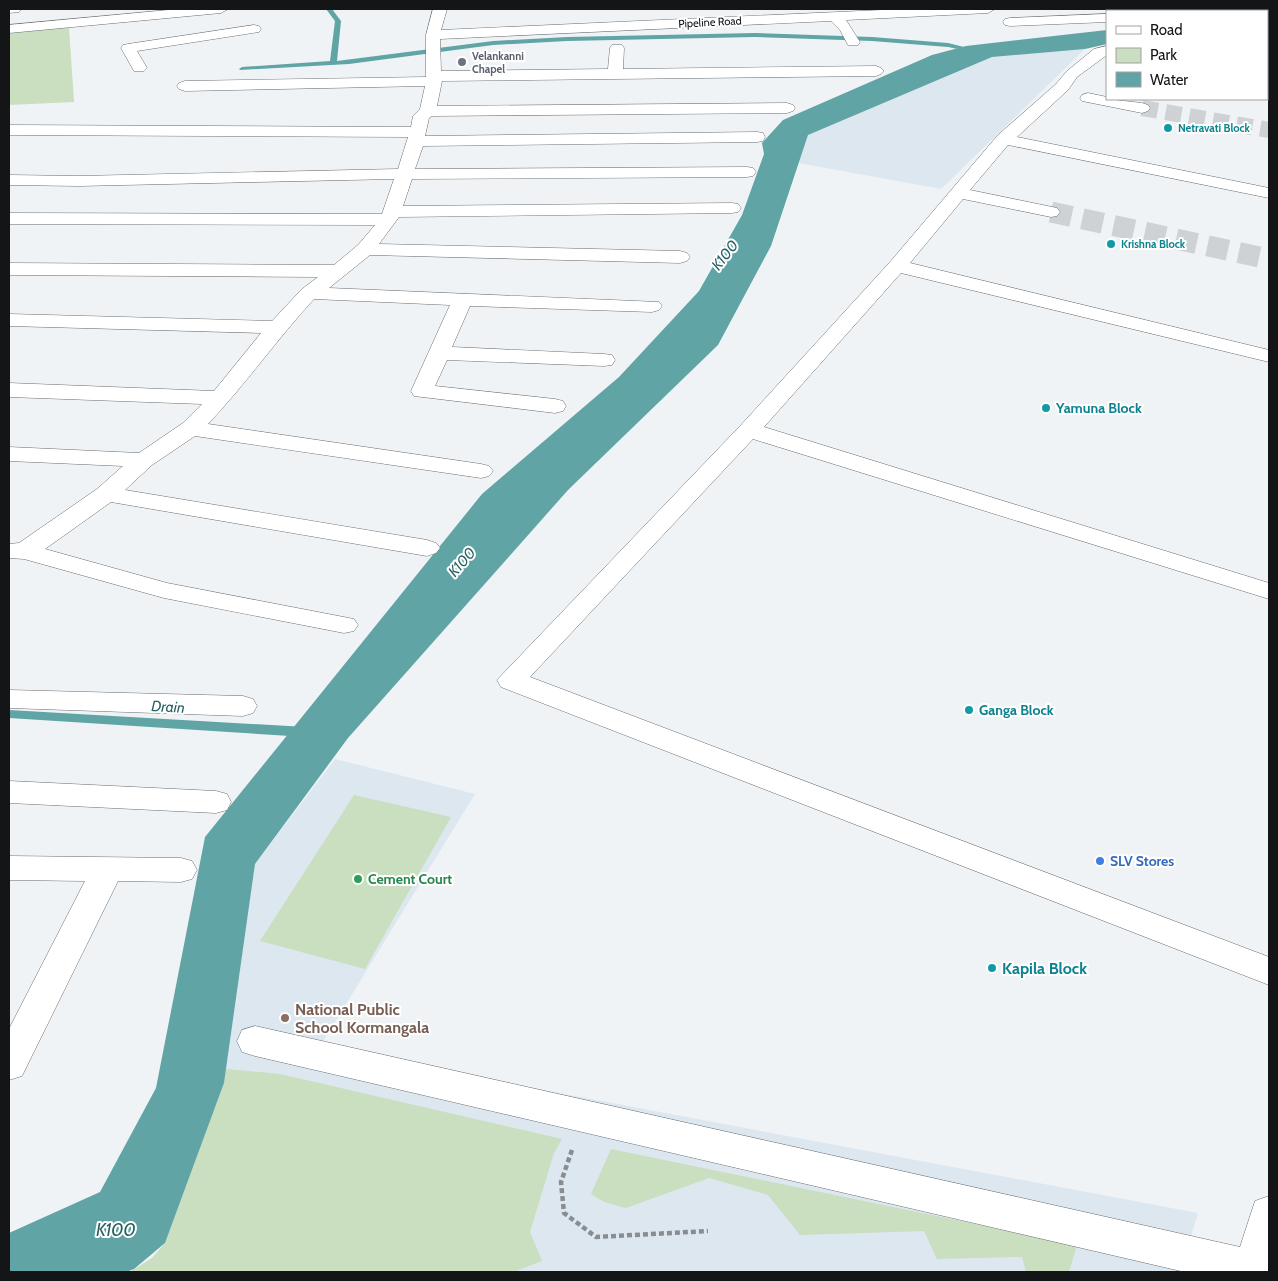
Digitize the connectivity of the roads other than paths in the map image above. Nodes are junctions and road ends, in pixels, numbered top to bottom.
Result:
1 (9, 9) edge
2 (14, 9) edge
3 (31, 9) edge
4 (222, 9) edge
5 (440, 9) edge
6 (988, 9) edge
7 (996, 9) edge
8 (1039, 9) edge
9 (834, 16) junction
10 (1106, 18) edge
11 (113, 21) junction
12 (1054, 24) junction
13 (886, 27) dead end
14 (29, 28) junction
15 (846, 28) junction
16 (254, 29) dead end
17 (9, 30) edge
18 (433, 35) junction
19 (853, 42) dead end
20 (128, 48) junction
21 (617, 48) dead end
22 (1106, 50) edge
23 (139, 68) dead end
24 (876, 70) dead end
25 (616, 73) junction
26 (434, 78) junction
27 (185, 86) dead end
28 (1088, 98) dead end
29 (787, 108) dead end
30 (1142, 108) tunnel mouth
31 (424, 113) junction
32 (401, 115) dead end
33 (9, 130) edge
34 (417, 136) junction
35 (757, 137) dead end
36 (1004, 139) junction
37 (747, 172) dead end
38 (404, 174) junction
39 (9, 180) edge
40 (959, 193) junction
41 (1269, 193) edge
42 (732, 208) dead end
43 (1051, 212) tunnel mouth
44 (391, 216) junction
45 (9, 218) edge
46 (365, 250) junction
47 (680, 257) dead end
48 (897, 266) junction
49 (9, 269) edge
50 (339, 271) junction
51 (309, 293) junction
52 (463, 300) junction
53 (652, 306) dead end
54 (9, 320) edge
55 (277, 327) junction
56 (440, 353) junction
57 (1269, 356) edge
58 (604, 360) dead end
59 (9, 390) edge
60 (220, 398) junction
61 (555, 406) dead end
62 (191, 428) junction
63 (749, 430) junction
64 (9, 454) edge
65 (144, 460) junction
66 (481, 471) dead end
67 (106, 494) junction
68 (426, 548) dead end
69 (17, 551) edge
70 (1269, 591) edge
71 (344, 625) dead end
72 (9, 699) edge
73 (243, 706) dead end
74 (9, 792) edge
75 (216, 802) dead end
76 (9, 868) edge
77 (107, 870) junction
78 (181, 870) dead end
79 (1269, 971) edge
80 (254, 1041) dead end
81 (9, 1065) edge
82 (1269, 1214) edge
83 (1254, 1271) edge

1 - 2 street
3 - 14 street
4 - 11 street
5 - 18 street
6 - 9 street, Pipeline Road
7 - 12 street
8 - 12 street
9 - 15 street
9 - 18 street, Pipeline Road
10 - 12 street
11 - 14 street
11 - 20 street
13 - 15 street
14 - 17 street
15 - 19 street
16 - 20 street
18 - 26 street
20 - 23 street
21 - 25 street
22 - 36 street
24 - 25 street
25 - 26 street
26 - 27 street
26 - 31 street
28 - 30 street
29 - 31 street
31 - 32 street
31 - 34 street
33 - 34 street
34 - 35 street
34 - 38 street
36 - 40 street
36 - 41 street
37 - 38 street
38 - 39 street
38 - 44 street
40 - 43 street
40 - 48 street
42 - 44 street
44 - 45 street
44 - 46 street
46 - 47 street
46 - 50 street
48 - 57 street
48 - 63 street
49 - 50 street
50 - 51 street
51 - 52 street
51 - 55 street
52 - 53 street
52 - 56 street
54 - 55 street
55 - 60 street
56 - 58 street
56 - 61 street
59 - 60 street
60 - 62 street
62 - 65 street
62 - 66 street
63 - 70 street
63 - 79 street
64 - 65 street
65 - 67 street
67 - 68 street
67 - 69 street
69 - 71 street
72 - 73 street
74 - 75 street
76 - 77 street
77 - 78 street
77 - 81 street
80 - 83 street
82 - 83 street

